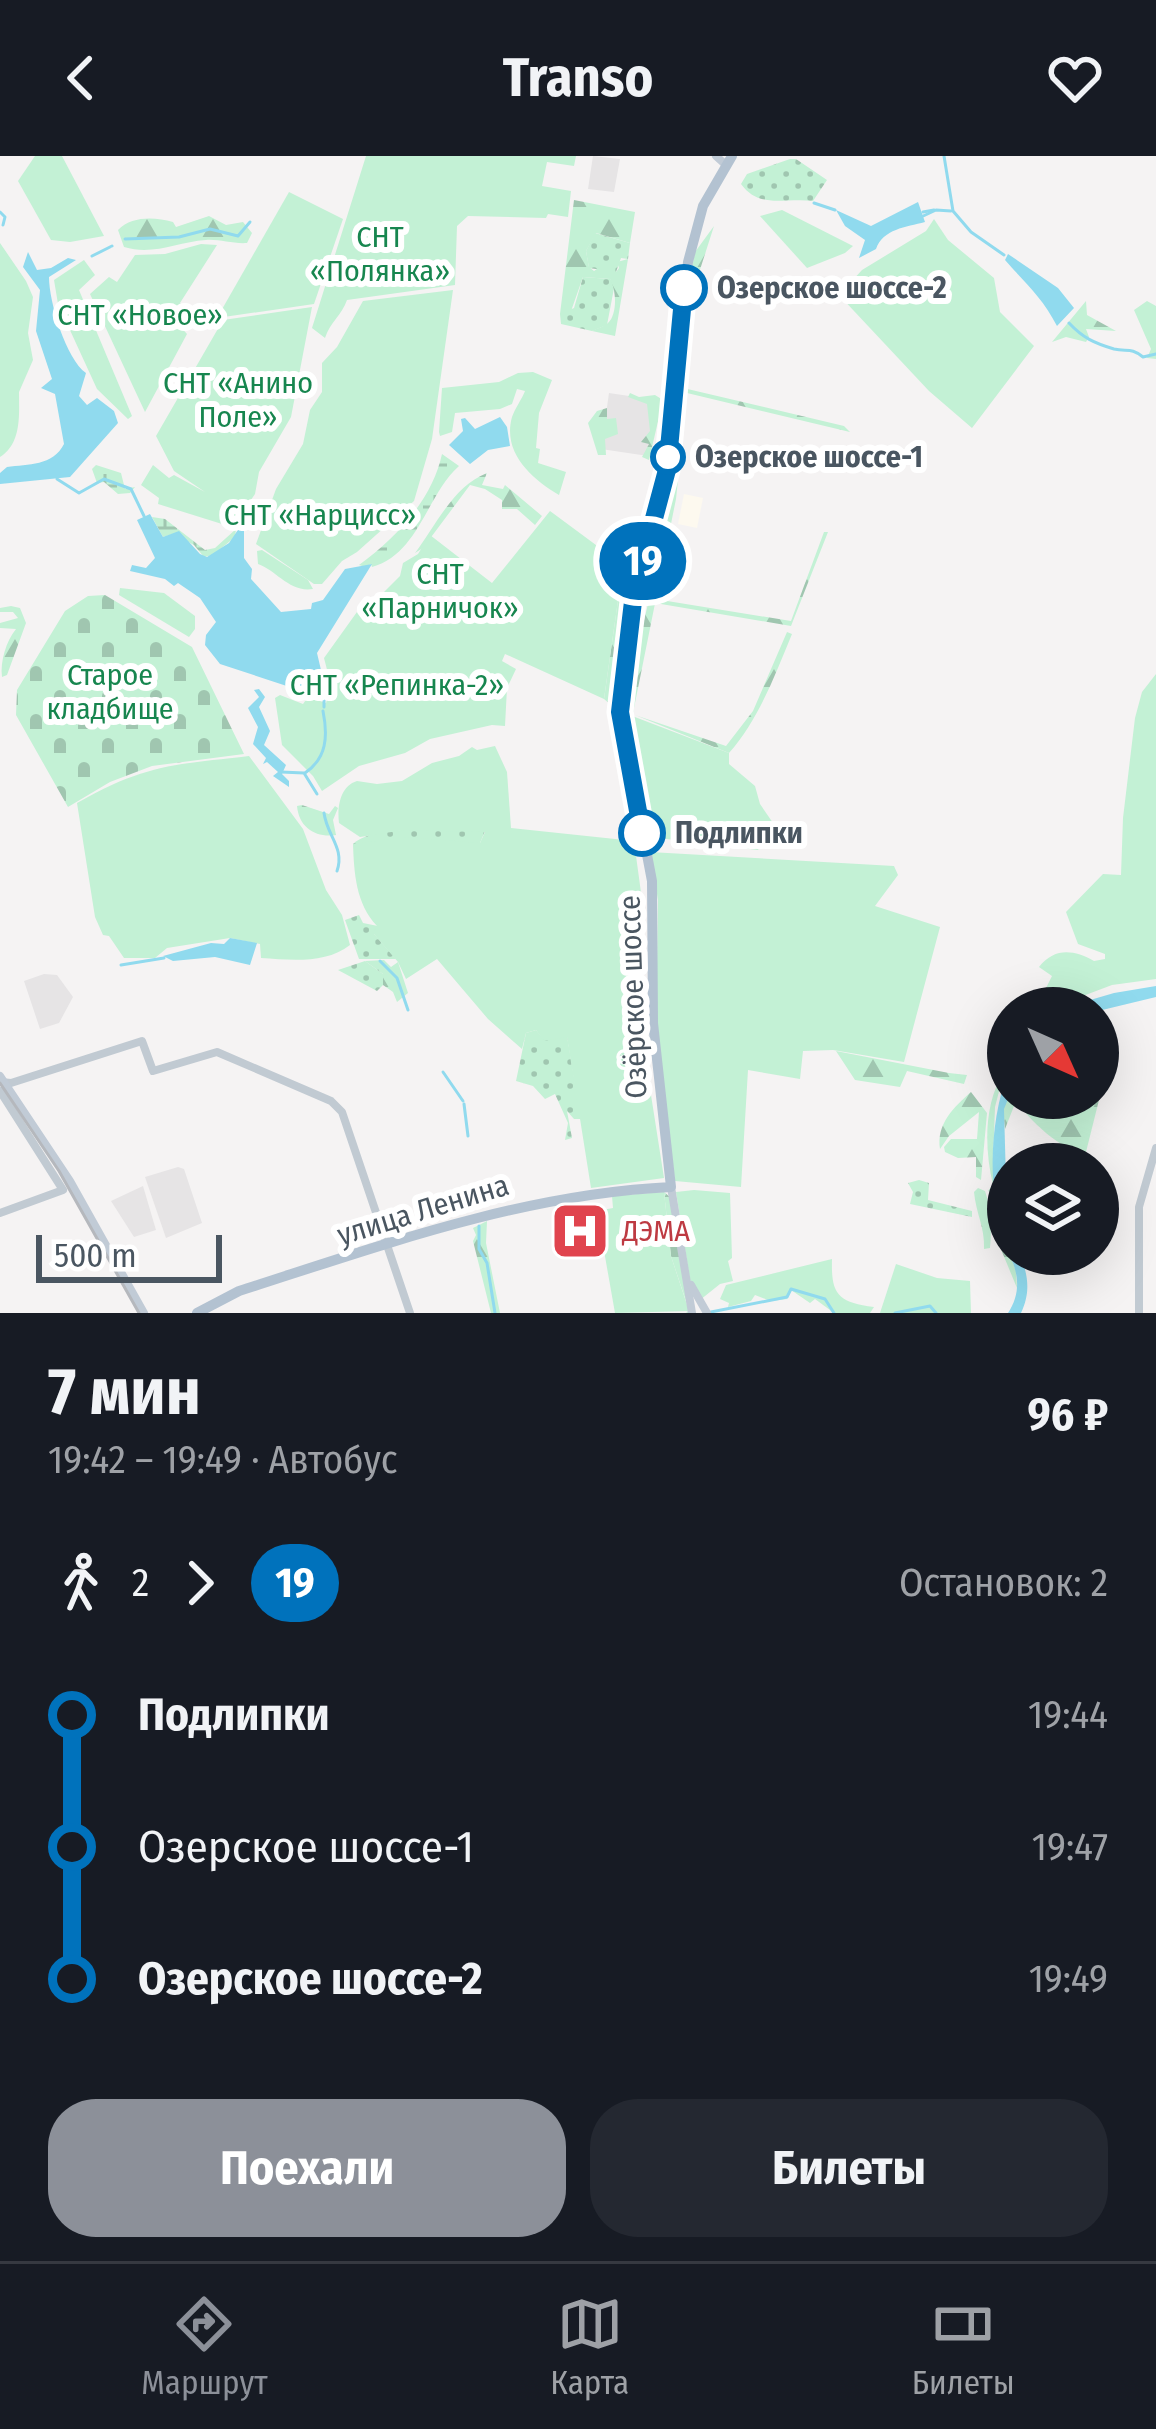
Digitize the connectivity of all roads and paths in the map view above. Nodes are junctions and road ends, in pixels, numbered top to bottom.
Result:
1 (725, 159) edge
2 (1, 1083) edge
3 (41, 1145) junction
4 (1156, 1148) edge
5 (671, 1187) junction
6 (0, 1213) edge
7 (388, 1246) junction
8 (688, 1278) junction
9 (144, 1313) edge
10 (197, 1313) edge
11 (410, 1313) edge
12 (692, 1313) edge
13 (707, 1313) edge
14 (1139, 1313) edge

1 - 5 main road, Озёрское шоссе
2 - 3 main road
2 - 7 street
3 - 6 street
3 - 9 main road
4 - 14 street
5 - 7 main road, улица Ленина
5 - 8 main road, Озёрское шоссе
7 - 10 main road, улица Ленина
7 - 11 street
8 - 12 main road
8 - 13 main road

